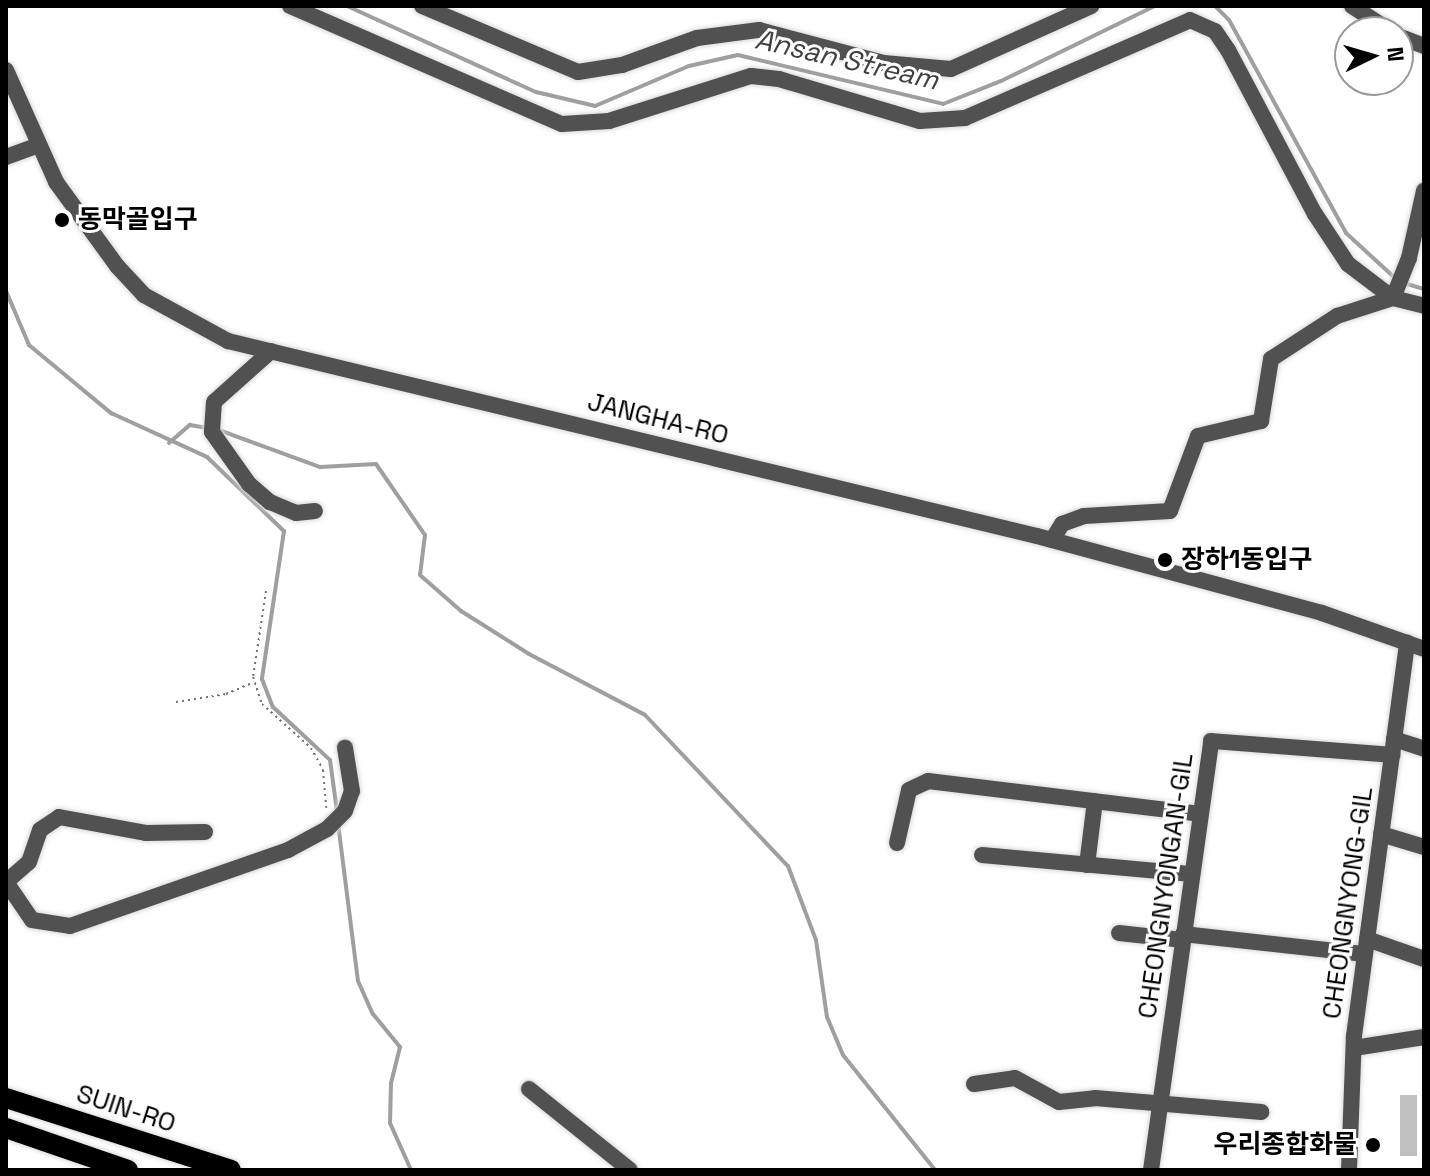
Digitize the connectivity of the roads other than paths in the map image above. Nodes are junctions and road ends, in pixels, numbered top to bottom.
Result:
1 (290, 6) edge
2 (422, 6) edge
3 (1091, 6) edge
4 (6, 70) edge
5 (39, 145) junction
6 (6, 157) edge
7 (1424, 191) edge
8 (1395, 296) junction
9 (1424, 306) edge
10 (271, 351) junction
11 (315, 511) dead end
12 (1052, 540) junction
13 (1407, 643) junction
14 (1424, 649) edge
15 (1393, 747) junction
16 (345, 748) dead end
17 (1424, 749) edge
18 (1095, 801) junction
19 (1200, 814) junction
20 (205, 832) dead end
21 (1381, 834) junction
22 (897, 843) dead end
23 (1424, 847) edge
24 (982, 855) dead end
25 (1087, 865) junction
26 (1192, 874) junction
27 (6, 882) edge
28 (1119, 933) dead end
29 (1183, 937) junction
30 (1366, 946) junction
31 (1424, 959) edge
32 (1424, 1037) edge
33 (1354, 1048) junction
34 (974, 1084) dead end
35 (529, 1089) dead end
36 (6, 1098) edge
37 (1159, 1104) junction
38 (1261, 1112) dead end
39 (6, 1128) edge
40 (128, 1170) edge
41 (231, 1170) edge
42 (630, 1170) edge
43 (1151, 1170) edge
44 (1349, 1170) edge

1 - 8 street
2 - 3 street
4 - 5 street, JANGHA-RO
5 - 6 street
5 - 10 street, JANGHA-RO
7 - 8 street
8 - 9 street
8 - 12 street
10 - 11 street
10 - 12 street, JANGHA-RO
12 - 13 street, JANGHA-RO
13 - 14 street, JANGHA-RO
13 - 15 street, CHEONGNYONG-GIL
15 - 17 street
15 - 19 street, CHEONGNYONGAN-GIL
15 - 21 street, CHEONGNYONG-GIL
16 - 27 street
18 - 19 street
18 - 22 street
18 - 25 street
19 - 26 street, CHEONGNYONGAN-GIL
20 - 27 street
21 - 23 street
21 - 30 street, CHEONGNYONG-GIL
24 - 25 street
25 - 26 street
26 - 29 street, CHEONGNYONGAN-GIL
28 - 29 street
29 - 30 street
29 - 37 street, CHEONGNYONGAN-GIL
30 - 31 street
30 - 33 street, CHEONGNYONG-GIL
32 - 33 street
33 - 44 street, CHEONGNYONG-GIL
34 - 37 street
35 - 42 street
36 - 41 main road, SUIN-RO
37 - 38 street
37 - 43 street, CHEONGNYONGAN-GIL
39 - 40 main road

